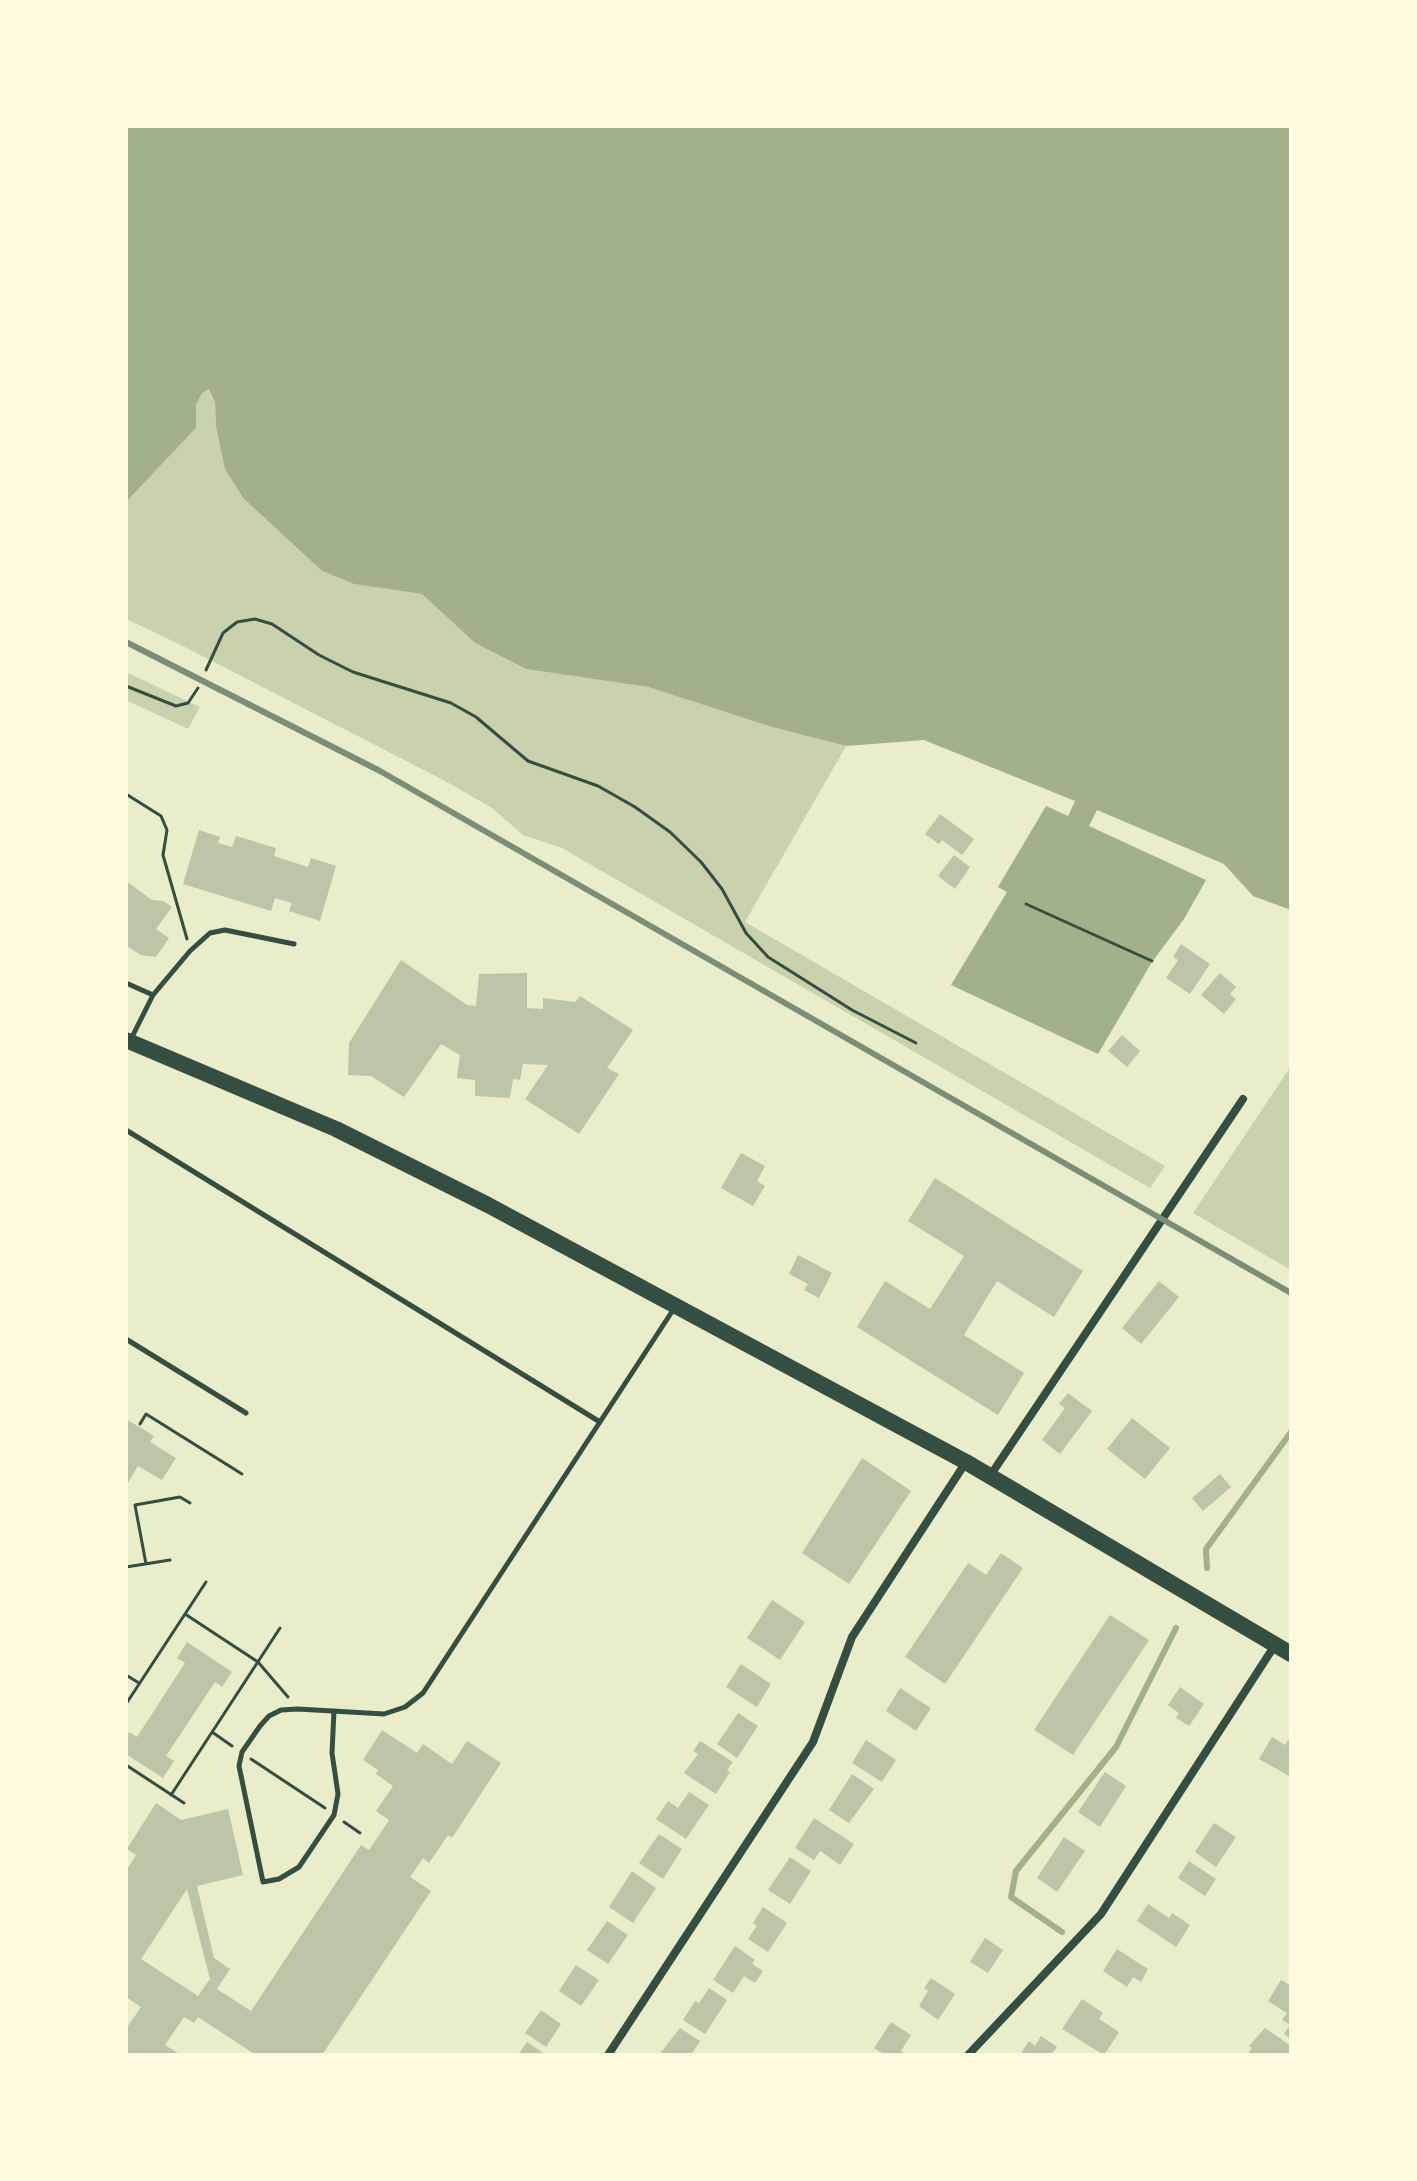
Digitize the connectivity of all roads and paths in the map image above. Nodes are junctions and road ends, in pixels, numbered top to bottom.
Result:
1 (206, 670) dead end
2 (126, 686) edge
3 (198, 688) dead end
4 (126, 794) edge
5 (1026, 904) dead end
6 (294, 944) dead end
7 (190, 951) junction
8 (1152, 961) dead end
9 (126, 983) edge
10 (153, 995) junction
11 (128, 1041) edge
12 (916, 1043) dead end
13 (1243, 1099) dead end
14 (126, 1130) edge
15 (676, 1306) junction
16 (126, 1339) edge
17 (246, 1413) dead end
18 (600, 1422) junction
19 (140, 1424) dead end
20 (966, 1462) junction
21 (242, 1474) dead end
22 (990, 1476) junction
23 (190, 1503) dead end
24 (170, 1560) dead end
25 (146, 1564) junction
26 (126, 1567) edge
27 (206, 1582) dead end
28 (185, 1614) junction
29 (280, 1628) dead end
30 (1275, 1645) junction
31 (1291, 1654) edge
32 (258, 1662) junction
33 (126, 1675) edge
34 (139, 1683) junction
35 (126, 1704) edge
36 (298, 1709) junction
37 (334, 1711) junction
38 (212, 1732) junction
39 (242, 1752) junction
40 (126, 1765) edge
41 (171, 1795) junction
42 (184, 1803) dead end
43 (334, 1815) junction
44 (360, 1833) dead end
45 (608, 2055) edge
46 (968, 2055) edge

1 - 12 path
2 - 3 path
4 - 7 path
5 - 8 path
6 - 7 lane
7 - 10 lane
9 - 10 lane
10 - 11 lane
11 - 15 main road
13 - 22 street
14 - 18 lane
15 - 18 lane
15 - 20 main road
16 - 17 lane
18 - 37 lane
19 - 21 path
20 - 22 main road
20 - 45 street
22 - 30 main road
23 - 25 path
24 - 25 path
25 - 26 path
27 - 28 path
28 - 32 path
28 - 34 path
29 - 32 path
30 - 31 main road
30 - 46 street
32 - 36 path
32 - 38 path
33 - 34 path
34 - 35 path
36 - 37 lane
36 - 39 lane
37 - 43 lane
38 - 39 path
38 - 41 path
39 - 43 path
39 - 43 lane
40 - 41 path
41 - 42 path
43 - 44 path

